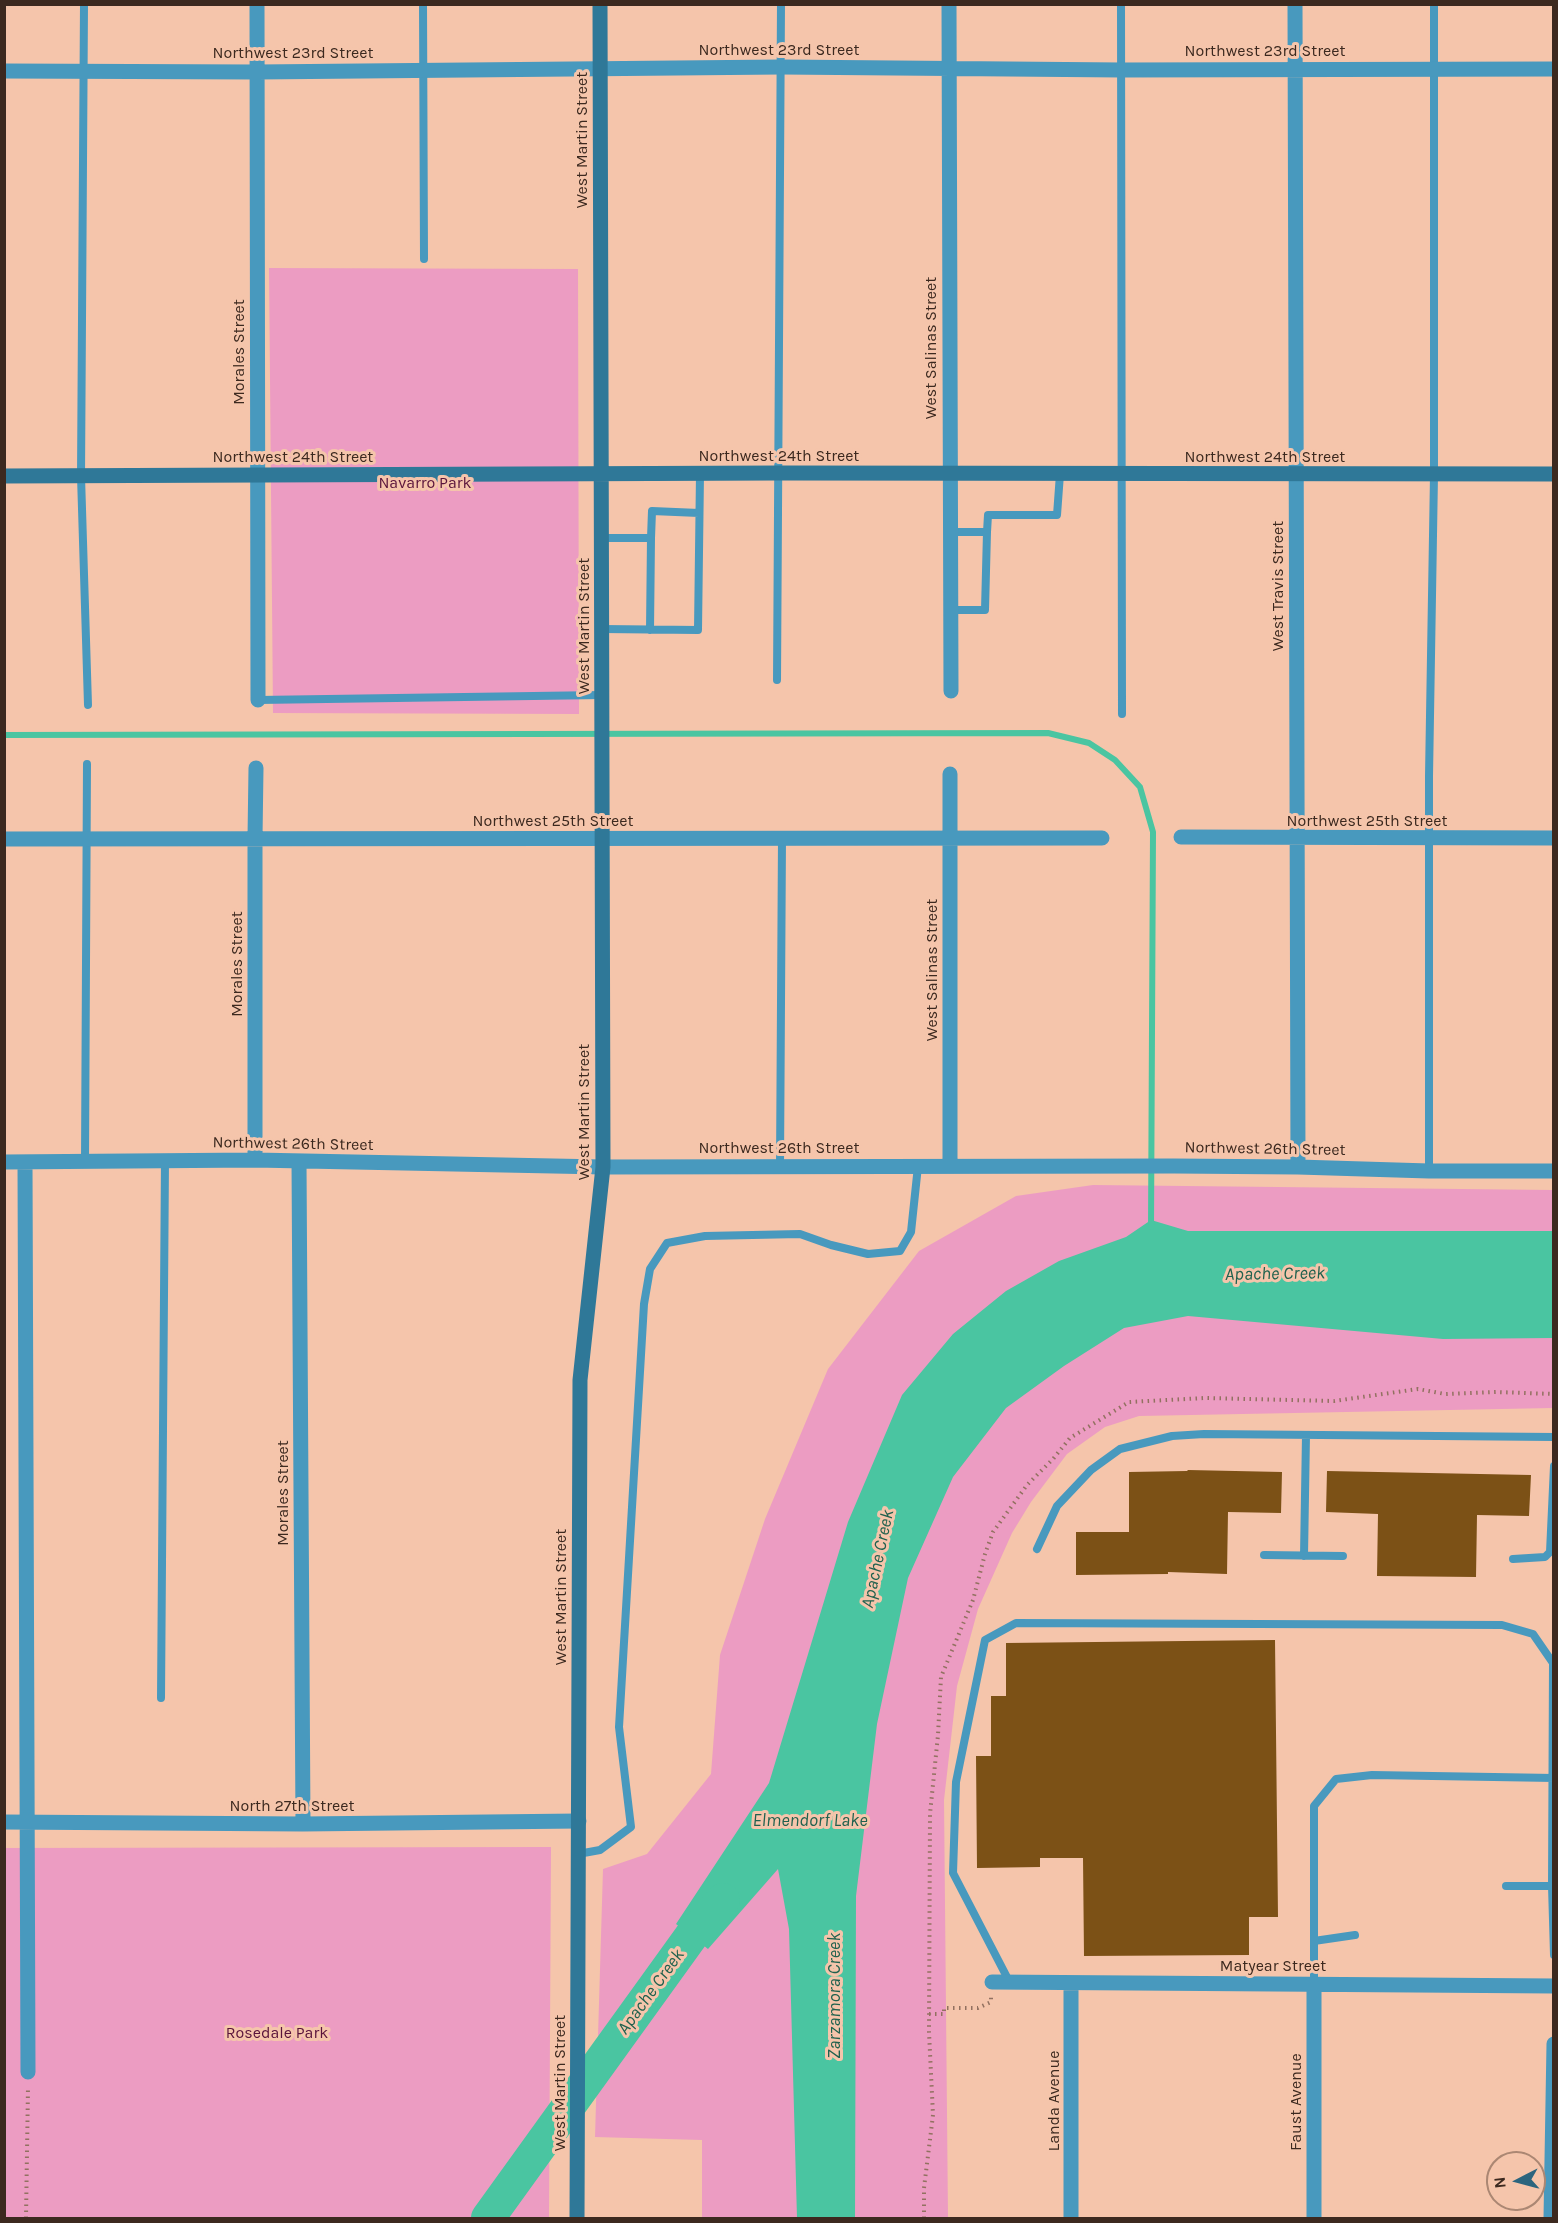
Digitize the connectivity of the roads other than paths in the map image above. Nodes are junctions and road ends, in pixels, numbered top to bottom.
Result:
1 (84, 4) edge
2 (257, 4) edge
3 (423, 4) edge
4 (600, 4) edge
5 (781, 4) edge
6 (949, 4) edge
7 (1121, 4) edge
8 (1295, 4) edge
9 (1434, 4) edge
10 (781, 67) junction
11 (600, 68) junction
12 (949, 69) junction
13 (1296, 69) junction
14 (1434, 69) junction
15 (1554, 69) edge
16 (84, 70) junction
17 (422, 70) junction
18 (1122, 70) junction
19 (4, 71) edge
20 (257, 72) junction
21 (424, 259) dead end
22 (780, 473) junction
23 (601, 474) junction
24 (700, 474) junction
25 (949, 474) junction
26 (1060, 474) junction
27 (1554, 474) edge
28 (1121, 475) junction
29 (1295, 475) junction
30 (1434, 475) junction
31 (4, 476) edge
32 (81, 476) junction
33 (256, 476) junction
34 (699, 513) junction
35 (950, 532) junction
36 (987, 532) junction
37 (602, 538) junction
38 (651, 538) junction
39 (950, 609) junction
40 (602, 629) junction
41 (650, 630) junction
42 (777, 680) dead end
43 (951, 691) dead end
44 (602, 698) junction
45 (258, 700) joint
46 (88, 705) dead end
47 (1122, 714) dead end
48 (87, 764) dead end
49 (256, 768) dead end
50 (950, 774) dead end
51 (1181, 837) dead end
52 (86, 838) junction
53 (255, 838) junction
54 (782, 838) junction
55 (1102, 838) dead end
56 (1554, 838) edge
57 (4, 839) edge
58 (950, 839) junction
59 (1297, 839) junction
60 (1430, 839) junction
61 (601, 840) junction
62 (165, 1160) junction
63 (255, 1160) junction
64 (85, 1161) junction
65 (299, 1161) junction
66 (4, 1162) edge
67 (25, 1162) junction
68 (780, 1166) junction
69 (918, 1166) junction
70 (950, 1166) junction
71 (603, 1167) junction
72 (1298, 1167) junction
73 (1429, 1171) junction
74 (1554, 1171) edge
75 (1306, 1435) junction
76 (1554, 1437) edge
77 (1554, 1466) edge
78 (1037, 1549) dead end
79 (1264, 1555) dead end
80 (1304, 1556) junction
81 (1343, 1556) dead end
82 (1514, 1559) dead end
83 (161, 1698) dead end
84 (1553, 1778) edge
85 (28, 1821) junction
86 (579, 1821) junction
87 (4, 1822) edge
88 (303, 1824) junction
89 (579, 1854) junction
90 (1506, 1886) dead end
91 (1552, 1886) junction
92 (1355, 1935) dead end
93 (1314, 1941) junction
94 (1554, 1955) edge
95 (992, 1982) road end
96 (1010, 1983) junction
97 (1071, 1983) junction
98 (1314, 1985) junction
99 (1554, 1986) edge
100 (1554, 2044) edge
101 (28, 2073) road end
102 (577, 2218) edge
103 (1071, 2218) edge
104 (1314, 2218) edge
105 (1551, 2218) edge

1 - 16 lane
2 - 20 street, Morales Street
3 - 17 lane
4 - 11 main road, West Martin Street
5 - 10 lane
6 - 12 street, West Salinas Street
7 - 18 lane
8 - 13 street, West Travis Street
9 - 14 lane
10 - 11 street, Northwest 23rd Street
10 - 12 street, Northwest 23rd Street
10 - 22 lane
11 - 17 street, Northwest 23rd Street
11 - 23 main road, West Martin Street
12 - 18 street, Northwest 23rd Street
12 - 25 street, West Salinas Street
13 - 14 street, Northwest 23rd Street
13 - 18 street, Northwest 23rd Street
13 - 29 street, West Travis Street
14 - 15 street, Northwest 23rd Street
14 - 30 lane
16 - 19 street, Northwest 23rd Street
16 - 20 street, Northwest 23rd Street
16 - 32 lane
17 - 20 street, Northwest 23rd Street
17 - 21 lane
18 - 28 lane
20 - 33 street, Morales Street
22 - 24 main road, Northwest 24th Street
22 - 25 main road, Northwest 24th Street
22 - 42 lane
23 - 24 main road, Northwest 24th Street
23 - 33 main road, Northwest 24th Street
23 - 37 main road, West Martin Street
24 - 34 lane
25 - 26 main road, Northwest 24th Street
25 - 35 street, West Salinas Street
26 - 28 main road, Northwest 24th Street
26 - 36 lane
27 - 30 main road, Northwest 24th Street
28 - 29 main road, Northwest 24th Street
28 - 47 lane
29 - 30 main road, Northwest 24th Street
29 - 59 street, West Travis Street
30 - 60 lane
31 - 32 main road, Northwest 24th Street
32 - 33 main road, Northwest 24th Street
32 - 46 lane
33 - 45 street, Morales Street
34 - 38 lane
34 - 41 lane
35 - 36 lane
35 - 39 street, West Salinas Street
36 - 39 lane
37 - 38 lane
37 - 40 main road, West Martin Street
38 - 41 lane
39 - 43 street, West Salinas Street
40 - 41 lane
40 - 44 main road, West Martin Street
44 - 45 lane
44 - 61 main road, West Martin Street
48 - 52 lane
49 - 53 street, Morales Street
50 - 58 street, West Salinas Street
51 - 59 street, Northwest 25th Street
52 - 53 street, Northwest 25th Street
52 - 57 street, Northwest 25th Street
52 - 64 lane
53 - 61 street, Northwest 25th Street
53 - 63 street, Morales Street
54 - 58 street, Northwest 25th Street
54 - 61 street, Northwest 25th Street
54 - 68 lane
55 - 58 street, Northwest 25th Street
56 - 60 street, Northwest 25th Street
58 - 70 street, West Salinas Street
59 - 60 street, Northwest 25th Street
59 - 72 street, West Travis Street
60 - 73 lane
61 - 71 main road, West Martin Street
62 - 63 street, Northwest 26th Street
62 - 64 street, Northwest 26th Street
62 - 83 lane
63 - 65 street, Northwest 26th Street
64 - 67 street, Northwest 26th Street
65 - 71 street, Northwest 26th Street
65 - 88 street, Morales Street
66 - 67 street, Northwest 26th Street
67 - 85 street
68 - 69 street, Northwest 26th Street
68 - 71 street, Northwest 26th Street
69 - 70 street, Northwest 26th Street
69 - 89 lane
70 - 72 street, Northwest 26th Street
71 - 86 main road, West Martin Street
72 - 73 street, Northwest 26th Street
73 - 74 street, Northwest 26th Street
75 - 76 lane
75 - 78 lane
75 - 80 lane
77 - 82 lane
79 - 80 lane
80 - 81 lane
84 - 91 lane
84 - 93 lane
84 - 96 lane
85 - 87 street, North 27th Street
85 - 88 street, North 27th Street
85 - 101 street
86 - 88 street, North 27th Street
86 - 89 main road, West Martin Street
89 - 102 main road, West Martin Street
90 - 91 lane
91 - 94 lane
92 - 93 lane
93 - 98 lane
95 - 96 street, Matyear Street
96 - 97 street, Matyear Street
97 - 98 street, Matyear Street
97 - 103 street, Landa Avenue
98 - 99 street, Matyear Street
98 - 104 street, Faust Avenue
100 - 105 street

